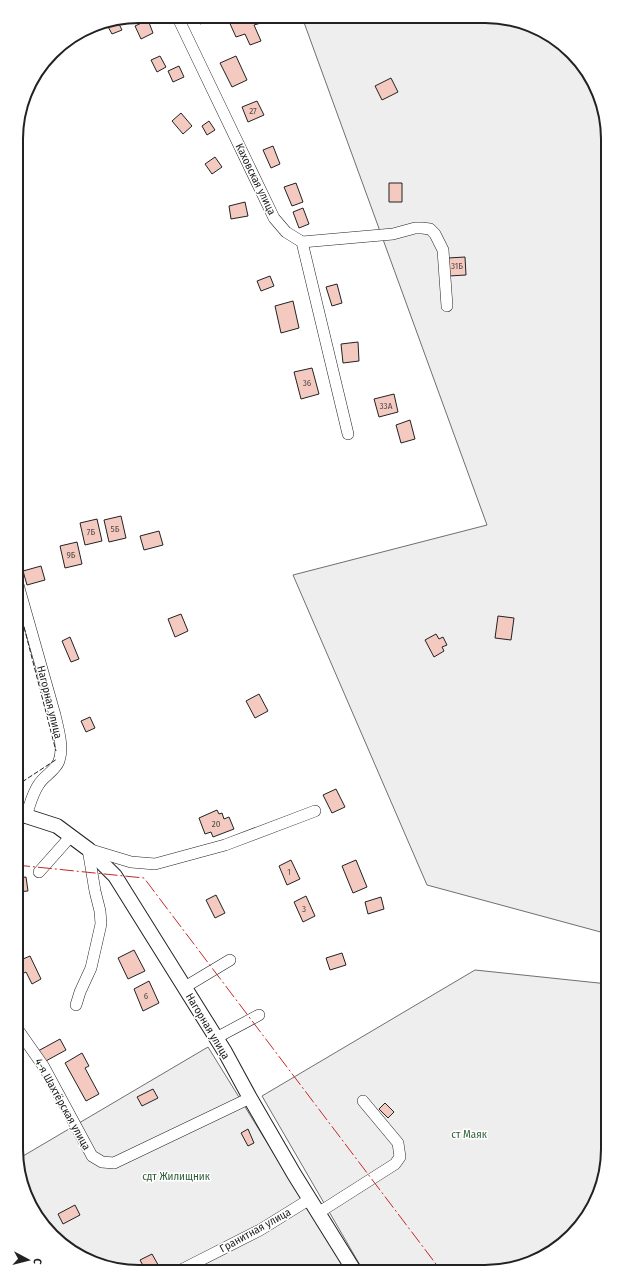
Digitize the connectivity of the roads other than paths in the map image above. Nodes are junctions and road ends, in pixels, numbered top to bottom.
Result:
1 (180, 23) edge
2 (302, 242) junction
3 (447, 306) dead end
4 (348, 434) dead end
5 (23, 602) edge
6 (23, 811) edge
7 (315, 811) dead end
8 (23, 816) edge
9 (71, 836) junction
10 (88, 848) junction
11 (39, 872) dead end
12 (230, 960) dead end
13 (185, 987) junction
14 (76, 1005) dead end
15 (259, 1015) dead end
16 (23, 1038) edge
17 (216, 1038) junction
18 (250, 1098) junction
19 (363, 1101) dead end
20 (310, 1200) junction
21 (318, 1213) junction
22 (191, 1265) edge
23 (351, 1265) edge

1 - 2 street, Каховская улица
2 - 3 street
2 - 4 street
5 - 6 street, Нагорная улица
7 - 10 street
8 - 9 main road, Нагорная улица
9 - 10 main road, Нагорная улица
9 - 11 street
10 - 13 main road, Нагорная улица
10 - 14 street
12 - 13 street
13 - 17 main road, Нагорная улица
15 - 17 street
16 - 18 street, 4-я Шахтёрская улица
17 - 18 main road, Нагорная улица
18 - 20 main road, Нагорная улица
19 - 21 street
20 - 21 main road, Нагорная улица
20 - 22 street, Гранитная улица
21 - 23 main road, Нагорная улица

